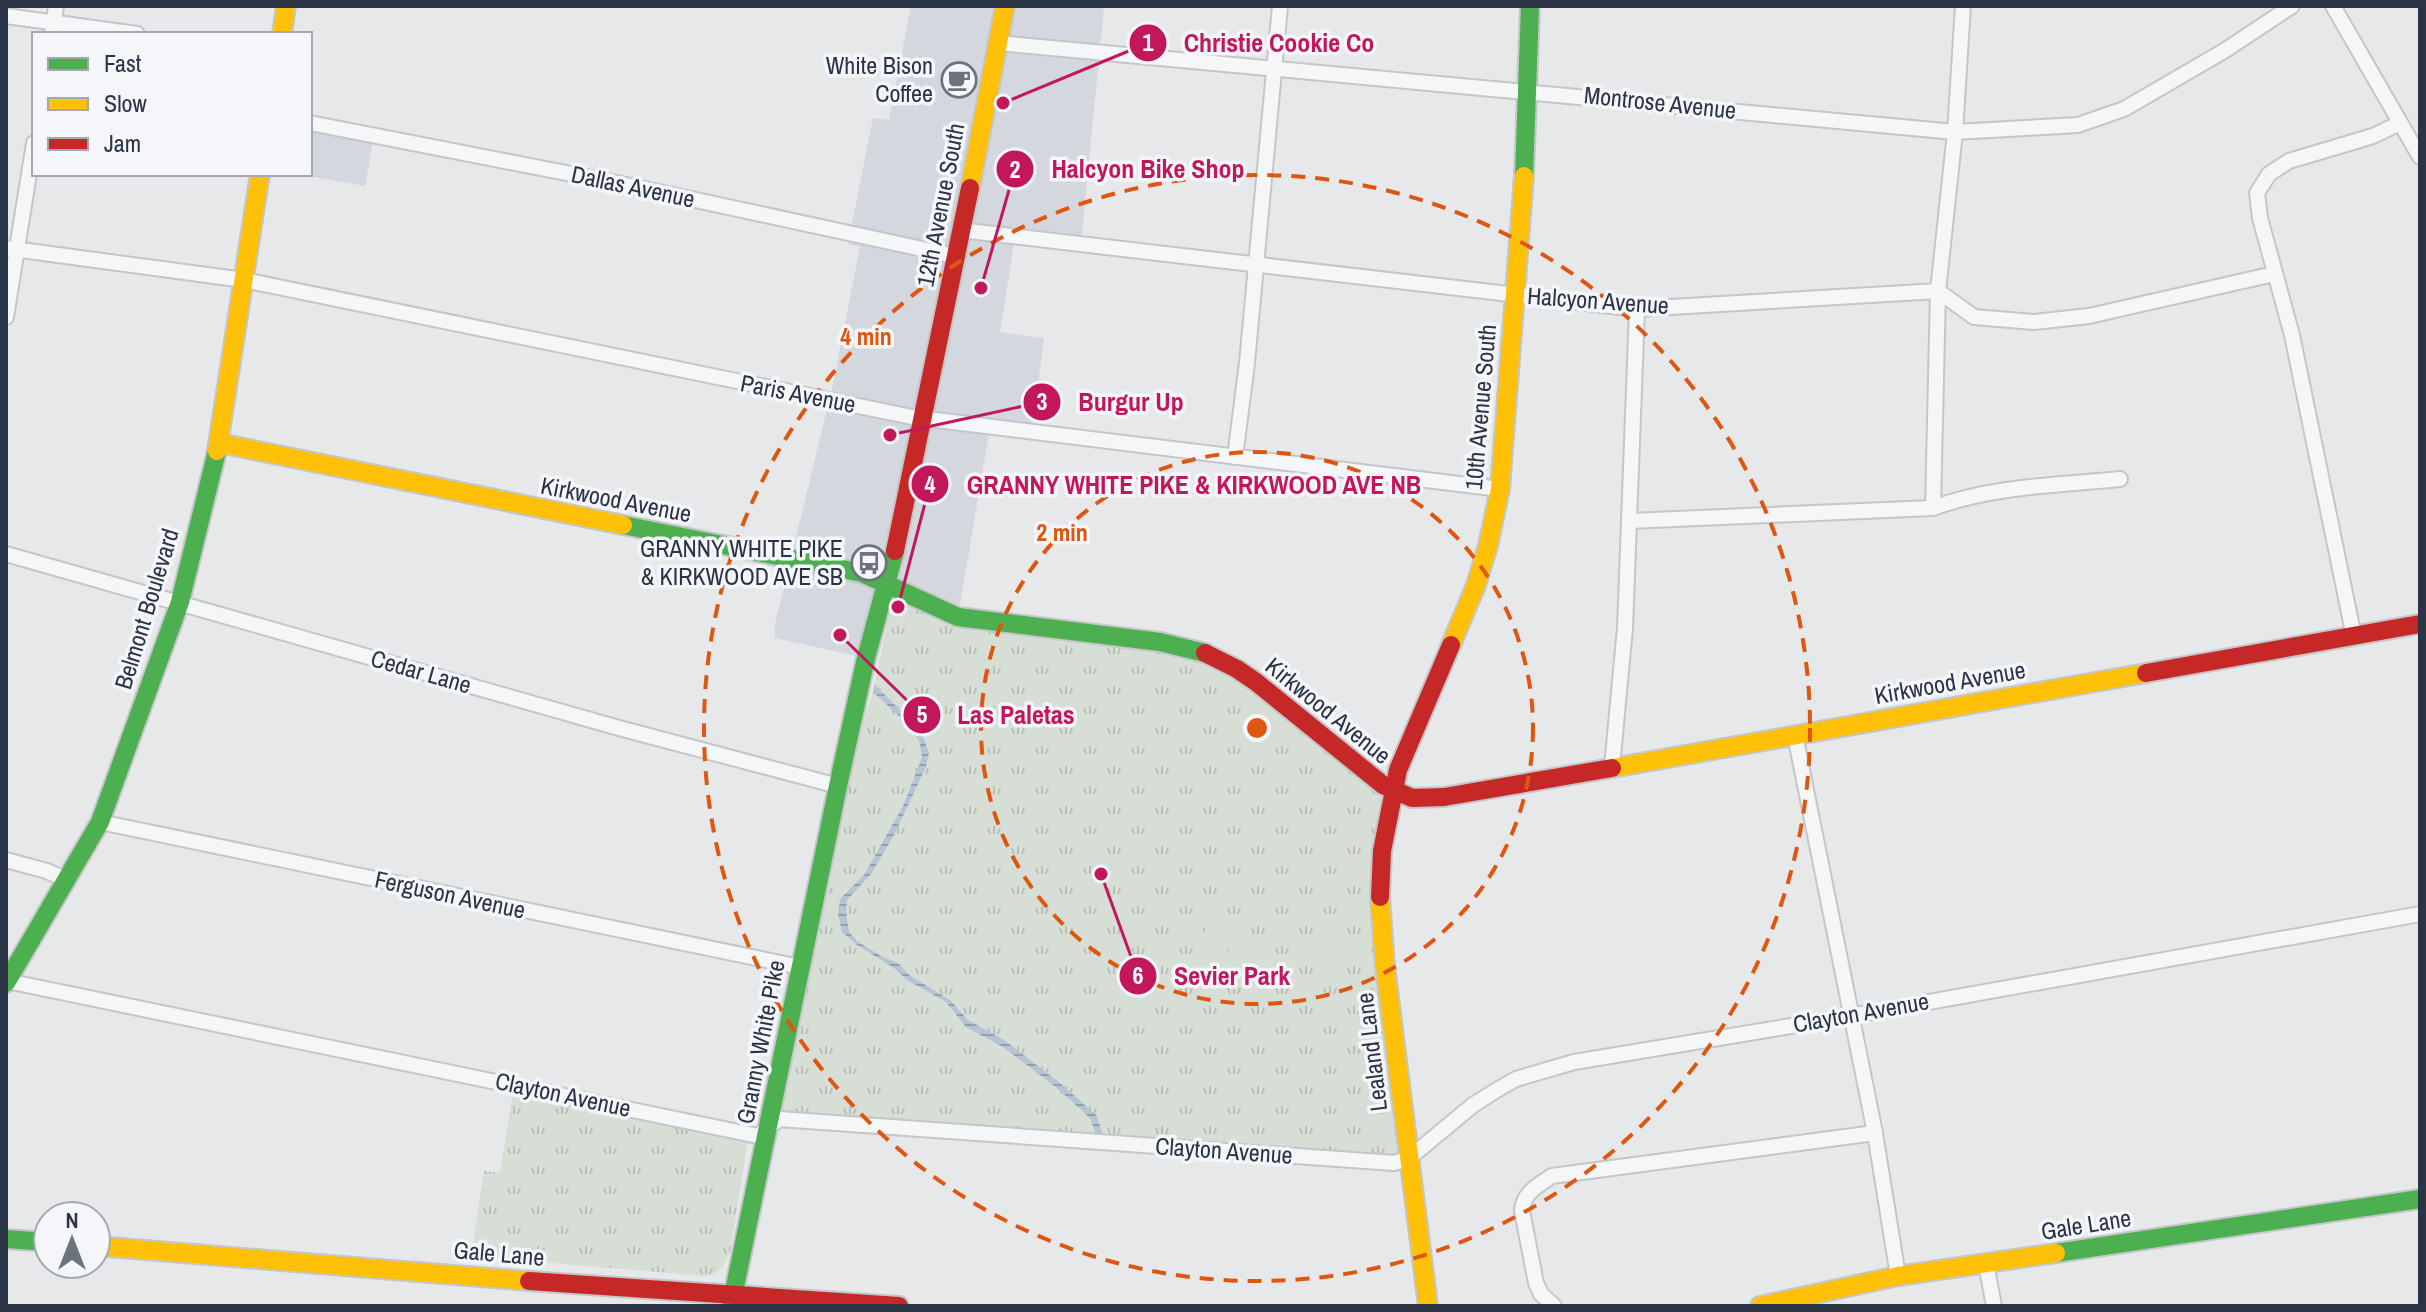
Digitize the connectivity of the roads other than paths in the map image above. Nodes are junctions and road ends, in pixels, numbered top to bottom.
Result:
1 (56, 6) edge
2 (286, 6) edge
3 (1005, 6) edge
4 (1280, 6) edge
5 (1530, 6) edge
6 (1963, 6) edge
7 (2292, 6) edge
8 (2333, 6) edge
9 (6, 16) edge
10 (52, 28) edge
11 (109, 32) edge
12 (282, 32) edge
13 (998, 43) junction
14 (1272, 69) junction
15 (1527, 91) junction
16 (312, 123) edge
17 (2400, 123) junction
18 (1955, 132) junction
19 (32, 153) edge
20 (2420, 157) edge
21 (260, 176) edge
22 (960, 230) junction
23 (12, 248) edge
24 (955, 256) junction
25 (1255, 265) junction
26 (2274, 274) junction
27 (244, 280) junction
28 (1938, 291) junction
29 (1514, 296) junction
30 (1637, 309) junction
31 (6, 317) edge
32 (922, 419) junction
33 (219, 443) junction
34 (1235, 457) junction
35 (2120, 479) dead end
36 (1500, 489) junction
37 (1933, 508) junction
38 (1629, 521) junction
39 (6, 554) edge
40 (887, 583) junction
41 (180, 602) junction
42 (2420, 624) edge
43 (2354, 637) junction
44 (1795, 735) junction
45 (1612, 767) junction
46 (838, 786) junction
47 (1394, 793) junction
48 (100, 822) junction
49 (6, 860) edge
50 (67, 880) junction
51 (2420, 914) edge
52 (800, 967) junction
53 (7, 982) edge
54 (1851, 1016) junction
55 (770, 1126) junction
56 (1875, 1133) junction
57 (1408, 1159) junction
58 (2420, 1199) edge
59 (6, 1239) edge
60 (32, 1241) edge
61 (112, 1247) edge
62 (1986, 1264) junction
63 (1898, 1276) junction
64 (732, 1300) edge
65 (899, 1306) edge
66 (1428, 1306) edge
67 (1554, 1306) edge
68 (1760, 1306) edge
69 (1994, 1306) edge

1 - 10 street
2 - 12 street
3 - 13 street, 12th Avenue South
4 - 14 street
5 - 15 street, 10th Avenue South
6 - 18 street
7 - 18 street, Montrose Avenue
8 - 17 street
9 - 10 street
10 - 11 street
13 - 14 street, Montrose Avenue
13 - 22 street, 12th Avenue South
14 - 15 street, Montrose Avenue
14 - 25 street
15 - 18 street, Montrose Avenue
15 - 29 street, 10th Avenue South
16 - 24 street, Dallas Avenue
17 - 20 street
17 - 26 street
18 - 28 street
19 - 23 street
21 - 27 street, Belmont Boulevard
22 - 24 street, 12th Avenue South
22 - 25 street, Halcyon Avenue
23 - 27 street, Paris Avenue
23 - 31 street
24 - 32 street, 12th Avenue South
25 - 29 street, Halcyon Avenue
25 - 34 street
26 - 28 street
26 - 43 street
27 - 32 street, Paris Avenue
27 - 33 street, Belmont Boulevard
28 - 30 street, Halcyon Avenue
28 - 37 street
29 - 30 street, Halcyon Avenue
29 - 36 street, 10th Avenue South
30 - 38 street
32 - 34 street, Paris Avenue
32 - 40 street, 12th Avenue South
33 - 40 street, Kirkwood Avenue
33 - 41 street, Belmont Boulevard
34 - 36 street, Paris Avenue
35 - 37 street
36 - 47 street, 10th Avenue South
37 - 38 street
38 - 45 street
39 - 41 street, Cedar Lane
40 - 46 street, 12th Avenue South
40 - 47 street, Kirkwood Avenue
41 - 46 street, Cedar Lane
41 - 48 street, Belmont Boulevard
42 - 43 street, Kirkwood Avenue
43 - 44 street, Kirkwood Avenue
44 - 45 street, Kirkwood Avenue
44 - 54 street
45 - 47 street, Kirkwood Avenue
46 - 52 street, Granny White Pike
47 - 57 street, Lealand Lane
48 - 50 street, Belmont Boulevard
48 - 52 street, Ferguson Avenue
49 - 50 street
50 - 53 street, Belmont Boulevard
51 - 54 street, Clayton Avenue
52 - 55 street, Granny White Pike
53 - 55 street, Clayton Avenue
54 - 56 street
54 - 57 street, Clayton Avenue
55 - 57 street, Clayton Avenue
55 - 64 street, Granny White Pike
56 - 63 street
56 - 67 street
57 - 66 street, Lealand Lane
58 - 62 street, Gale Lane
59 - 60 street
61 - 64 street, Gale Lane
62 - 63 street, Gale Lane
62 - 69 street
63 - 68 street, Gale Lane
64 - 65 street, Gale Lane

